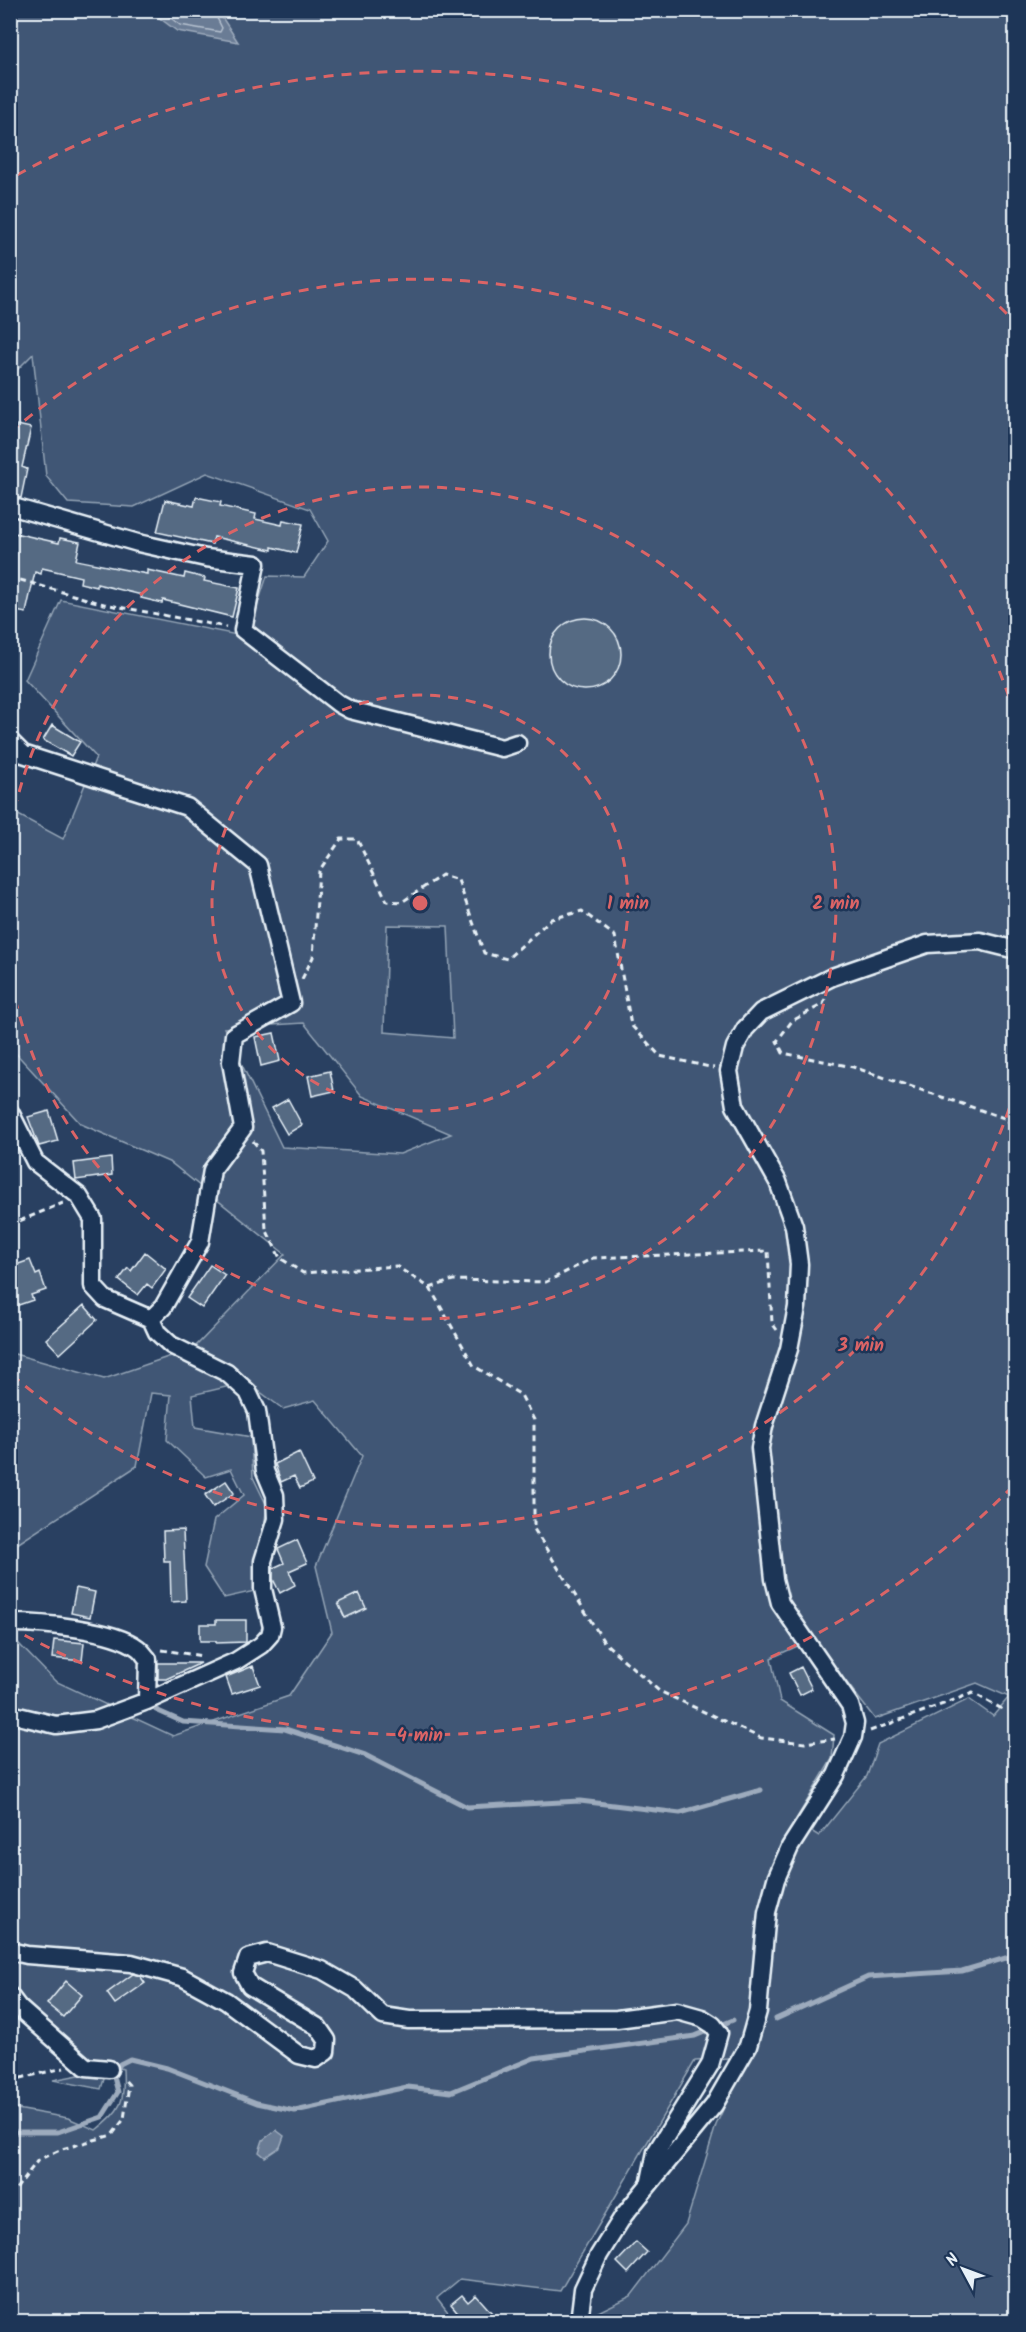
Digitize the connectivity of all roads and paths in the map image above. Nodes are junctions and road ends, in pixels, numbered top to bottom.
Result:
1 (10, 506) edge
2 (10, 577) edge
3 (243, 630) junction
4 (10, 741) edge
5 (517, 743) dead end
6 (1016, 950) edge
7 (832, 977) junction
8 (291, 1003) junction
9 (729, 1071) junction
10 (10, 1112) edge
11 (243, 1128) junction
12 (1016, 1134) edge
13 (79, 1196) junction
14 (10, 1225) edge
15 (430, 1288) junction
16 (151, 1319) junction
17 (789, 1349) junction
18 (10, 1623) edge
19 (160, 1650) dead end
20 (204, 1656) dead end
21 (147, 1701) junction
22 (1004, 1710) dead end
23 (10, 1714) edge
24 (853, 1737) junction
25 (10, 1951) edge
26 (10, 1996) edge
27 (86, 2067) junction
28 (115, 2072) joint
29 (10, 2076) edge
30 (650, 2183) junction
31 (10, 2197) edge
32 (579, 2322) edge

1 - 3 street
2 - 3 path
3 - 5 street
4 - 8 street
6 - 7 street
7 - 9 street
7 - 12 path
8 - 9 path
8 - 11 street
9 - 17 street
10 - 13 street
11 - 15 path
11 - 16 street
13 - 14 path
13 - 16 street
15 - 17 path
15 - 24 path
16 - 21 street
17 - 24 street
18 - 21 street
19 - 20 path
21 - 23 street
22 - 24 path
24 - 30 street
25 - 30 street
26 - 27 street
27 - 28 street
27 - 29 path
28 - 31 path
30 - 32 street

